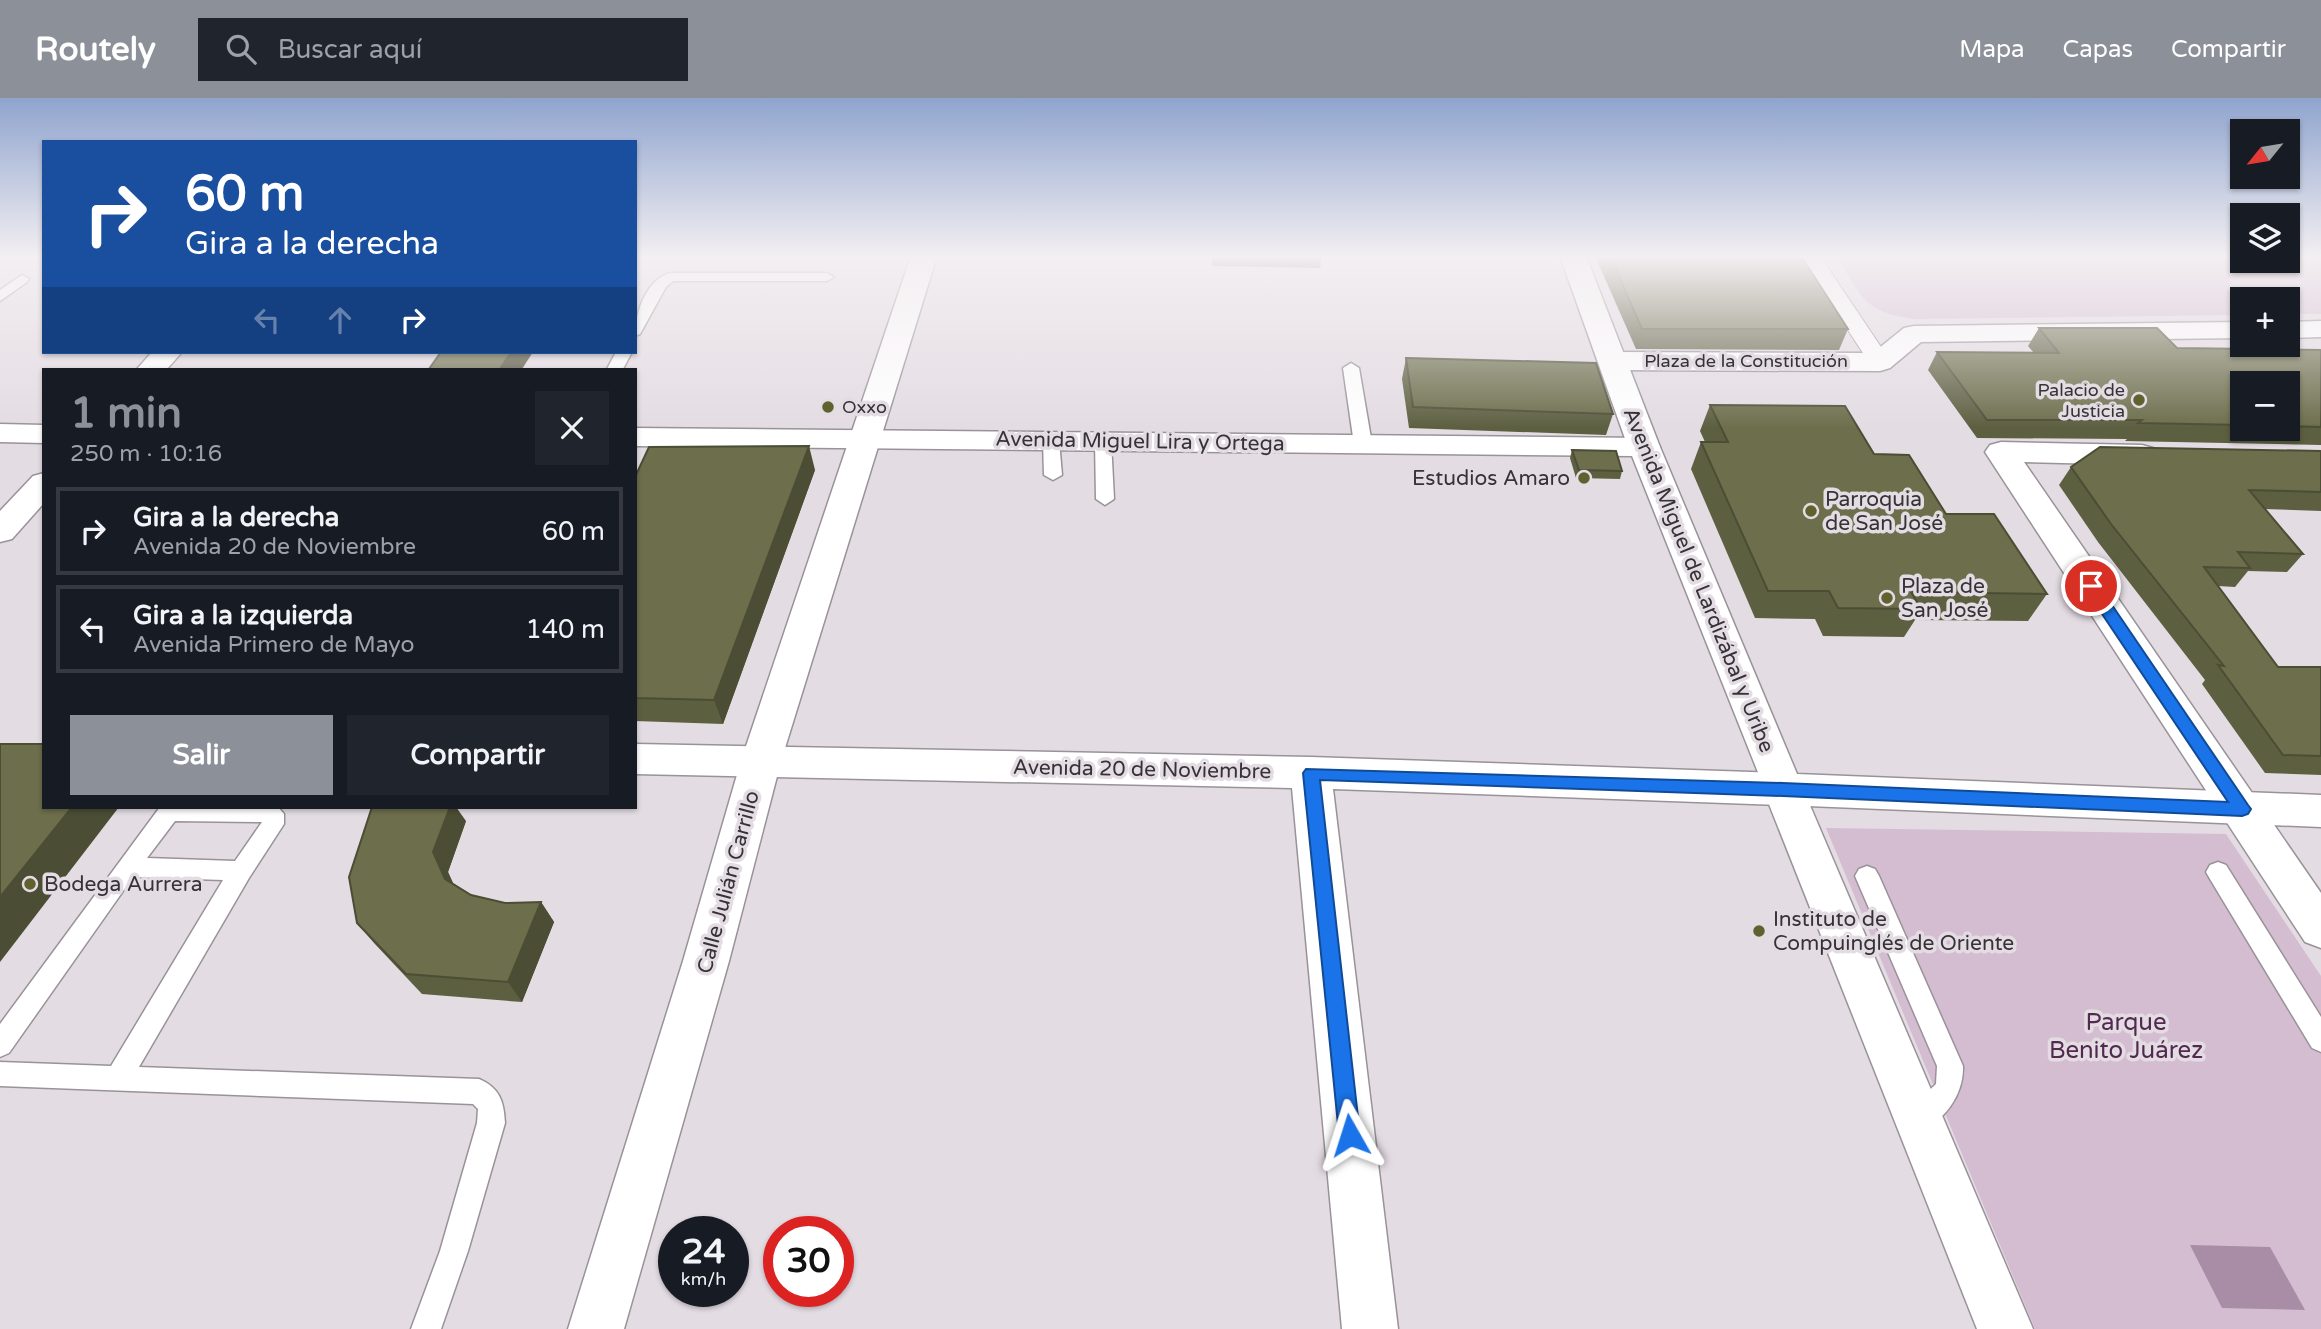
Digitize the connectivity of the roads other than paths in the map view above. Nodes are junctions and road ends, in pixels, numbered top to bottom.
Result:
1 (906, 313) edge
2 (1595, 313) edge
3 (1848, 313) edge
4 (2230, 330) edge
5 (2300, 330) edge
6 (2321, 330) edge
7 (166, 354) edge
8 (1613, 360) junction
9 (1880, 362) junction
10 (152, 368) edge
11 (1351, 368) dead end
12 (0, 433) edge
13 (42, 434) edge
14 (637, 437) edge
15 (866, 438) junction
16 (1051, 440) junction
17 (1102, 441) junction
18 (1363, 444) junction
19 (1644, 447) junction
20 (2168, 455) edge
21 (1054, 475) dead end
22 (42, 485) edge
23 (1105, 499) dead end
24 (0, 531) edge
25 (637, 759) edge
26 (761, 761) junction
27 (1311, 773) junction
28 (1783, 789) junction
29 (171, 809) edge
30 (2242, 809) junction
31 (2321, 811) edge
32 (127, 867) junction
33 (240, 871) junction
34 (2218, 872) dead end
35 (1867, 876) dead end
36 (2321, 929) edge
37 (2321, 1040) edge
38 (0, 1045) edge
39 (0, 1074) edge
40 (118, 1079) junction
41 (1917, 1120) junction
42 (426, 1329) edge
43 (596, 1329) edge
44 (1370, 1329) edge
45 (2006, 1329) edge

1 - 15 street, Calle Julián Carrillo
2 - 8 street, Avenida Miguel de Lardizábal y Uribe
3 - 9 street, Plaza de la Constitución
4 - 9 street
5 - 6 street
7 - 10 street
8 - 9 street, Plaza de la Constitución
8 - 19 street, Avenida Miguel de Lardizábal y Uribe
11 - 18 lane
12 - 13 street
14 - 15 street, Avenida Miguel Lira y Ortega
15 - 16 street, Avenida Miguel Lira y Ortega
15 - 26 street, Calle Julián Carrillo
16 - 17 street, Avenida Miguel Lira y Ortega
16 - 21 lane
17 - 18 street, Avenida Miguel Lira y Ortega
17 - 23 lane
18 - 19 street, Avenida Miguel Lira y Ortega
19 - 28 street, Avenida Miguel de Lardizábal y Uribe
20 - 30 street
22 - 24 street
25 - 26 street, Avenida 20 de Noviembre
26 - 27 street, Avenida 20 de Noviembre
26 - 43 street, Calle Julián Carrillo
27 - 28 street, Avenida 20 de Noviembre
27 - 44 street
28 - 30 street, Avenida 20 de Noviembre
28 - 41 street, Avenida Miguel de Lardizábal y Uribe
29 - 32 lane
29 - 33 lane
30 - 31 street, Avenida 20 de Noviembre
30 - 36 street
32 - 33 lane
32 - 38 lane
33 - 40 lane
34 - 37 lane
35 - 41 lane
39 - 40 lane
40 - 42 lane
41 - 45 street, Avenida Miguel de Lardizábal y Uribe

